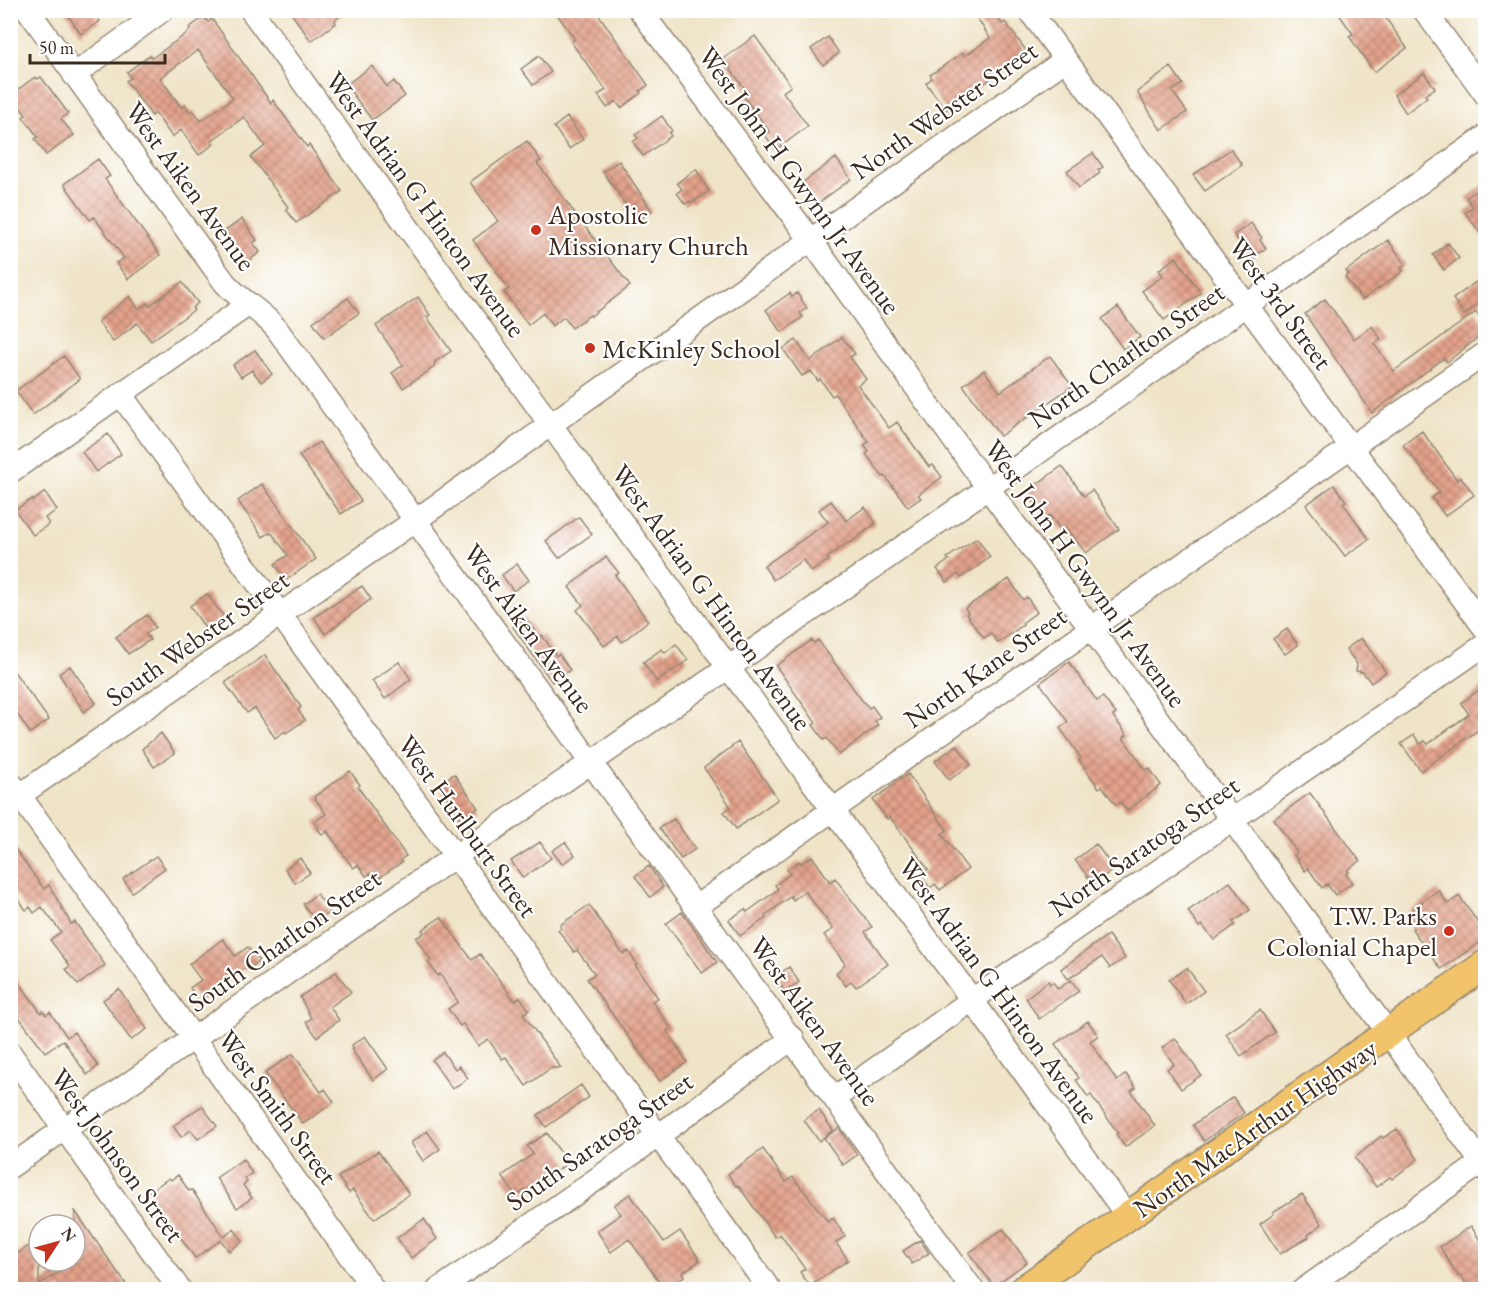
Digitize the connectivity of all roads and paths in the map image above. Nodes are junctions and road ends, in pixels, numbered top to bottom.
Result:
1 (28, 10) edge
2 (163, 10) edge
3 (251, 10) edge
4 (640, 10) edge
5 (1029, 10) edge
6 (1424, 10) edge
7 (1065, 60) junction
8 (74, 75) junction
9 (1485, 95) edge
10 (1485, 136) edge
11 (810, 239) junction
12 (249, 304) junction
13 (1246, 304) junction
14 (1485, 353) edge
15 (121, 395) junction
16 (550, 424) junction
17 (1351, 447) junction
18 (13, 464) edge
19 (988, 488) junction
20 (416, 520) junction
21 (280, 615) junction
22 (1091, 628) junction
23 (1485, 630) edge
24 (1485, 644) edge
25 (727, 667) junction
26 (591, 762) junction
27 (14, 793) edge
28 (833, 809) junction
29 (1232, 820) junction
30 (456, 857) junction
31 (697, 906) junction
32 (1485, 964) edge
33 (972, 1000) junction
34 (1389, 1034) junction
35 (194, 1037) junction
36 (793, 1038) junction
37 (10, 1053) edge
38 (836, 1097) junction
39 (65, 1129) junction
40 (658, 1136) junction
41 (1483, 1166) edge
42 (10, 1167) edge
43 (1128, 1217) junction
44 (180, 1290) edge
45 (374, 1290) edge
46 (438, 1290) edge
47 (770, 1290) edge
48 (973, 1290) edge
49 (1023, 1290) edge
50 (1303, 1290) edge

1 - 8 street, West Aiken Avenue
2 - 8 street
3 - 16 street, West Adrian G Hinton Avenue
4 - 11 street, West John H Gwynn Jr Avenue
5 - 7 street, West 3rd Street
6 - 9 street
7 - 11 street, North Webster Street
7 - 13 street, West 3rd Street
8 - 12 street, West Aiken Avenue
10 - 13 street, North Charlton Street
11 - 16 street, North Webster Street
11 - 19 street, West John H Gwynn Jr Avenue
12 - 15 street
12 - 20 street, West Aiken Avenue
13 - 17 street, West 3rd Street
13 - 19 street, North Charlton Street
14 - 17 street, North Kane Street
15 - 18 street
15 - 21 street, West Hurlburt Street
16 - 20 street, North Webster Street
16 - 25 street, West Adrian G Hinton Avenue
17 - 22 street, North Kane Street
17 - 23 street, West 3rd Street
19 - 22 street, West John H Gwynn Jr Avenue
19 - 25 street, North Charlton Street
20 - 21 street, South Webster Street
20 - 26 street, West Aiken Avenue
21 - 27 street, South Webster Street
21 - 30 street, West Hurlburt Street
22 - 28 street, North Kane Street
22 - 29 street, West John H Gwynn Jr Avenue
24 - 29 street, North Saratoga Street
25 - 26 street, North Charlton Street
25 - 28 street, West Adrian G Hinton Avenue
26 - 30 street, South Charlton Street
26 - 31 street, West Aiken Avenue
27 - 35 street, West Smith Street
28 - 31 street, North Kane Street
28 - 33 street, West Adrian G Hinton Avenue
29 - 33 street, North Saratoga Street
29 - 34 street, West John H Gwynn Jr Avenue
30 - 35 street, South Charlton Street
30 - 40 street, West Hurlburt Street
31 - 36 street, West Aiken Avenue
32 - 34 main road, North MacArthur Highway
33 - 38 street, North Saratoga Street
33 - 43 street, West Adrian G Hinton Avenue
34 - 41 street, West John H Gwynn Jr Avenue
34 - 43 main road, North MacArthur Highway
35 - 39 street, South Charlton Street
35 - 45 street, West Smith Street
36 - 38 street, West Aiken Avenue
36 - 40 street, South Saratoga Street
37 - 39 street, West Johnson Street
38 - 48 street, West Aiken Avenue
39 - 42 street, South Charlton Street
39 - 44 street, West Johnson Street
40 - 46 street, South Saratoga Street
40 - 47 street, West Hurlburt Street
41 - 50 street
43 - 49 main road, North MacArthur Highway

